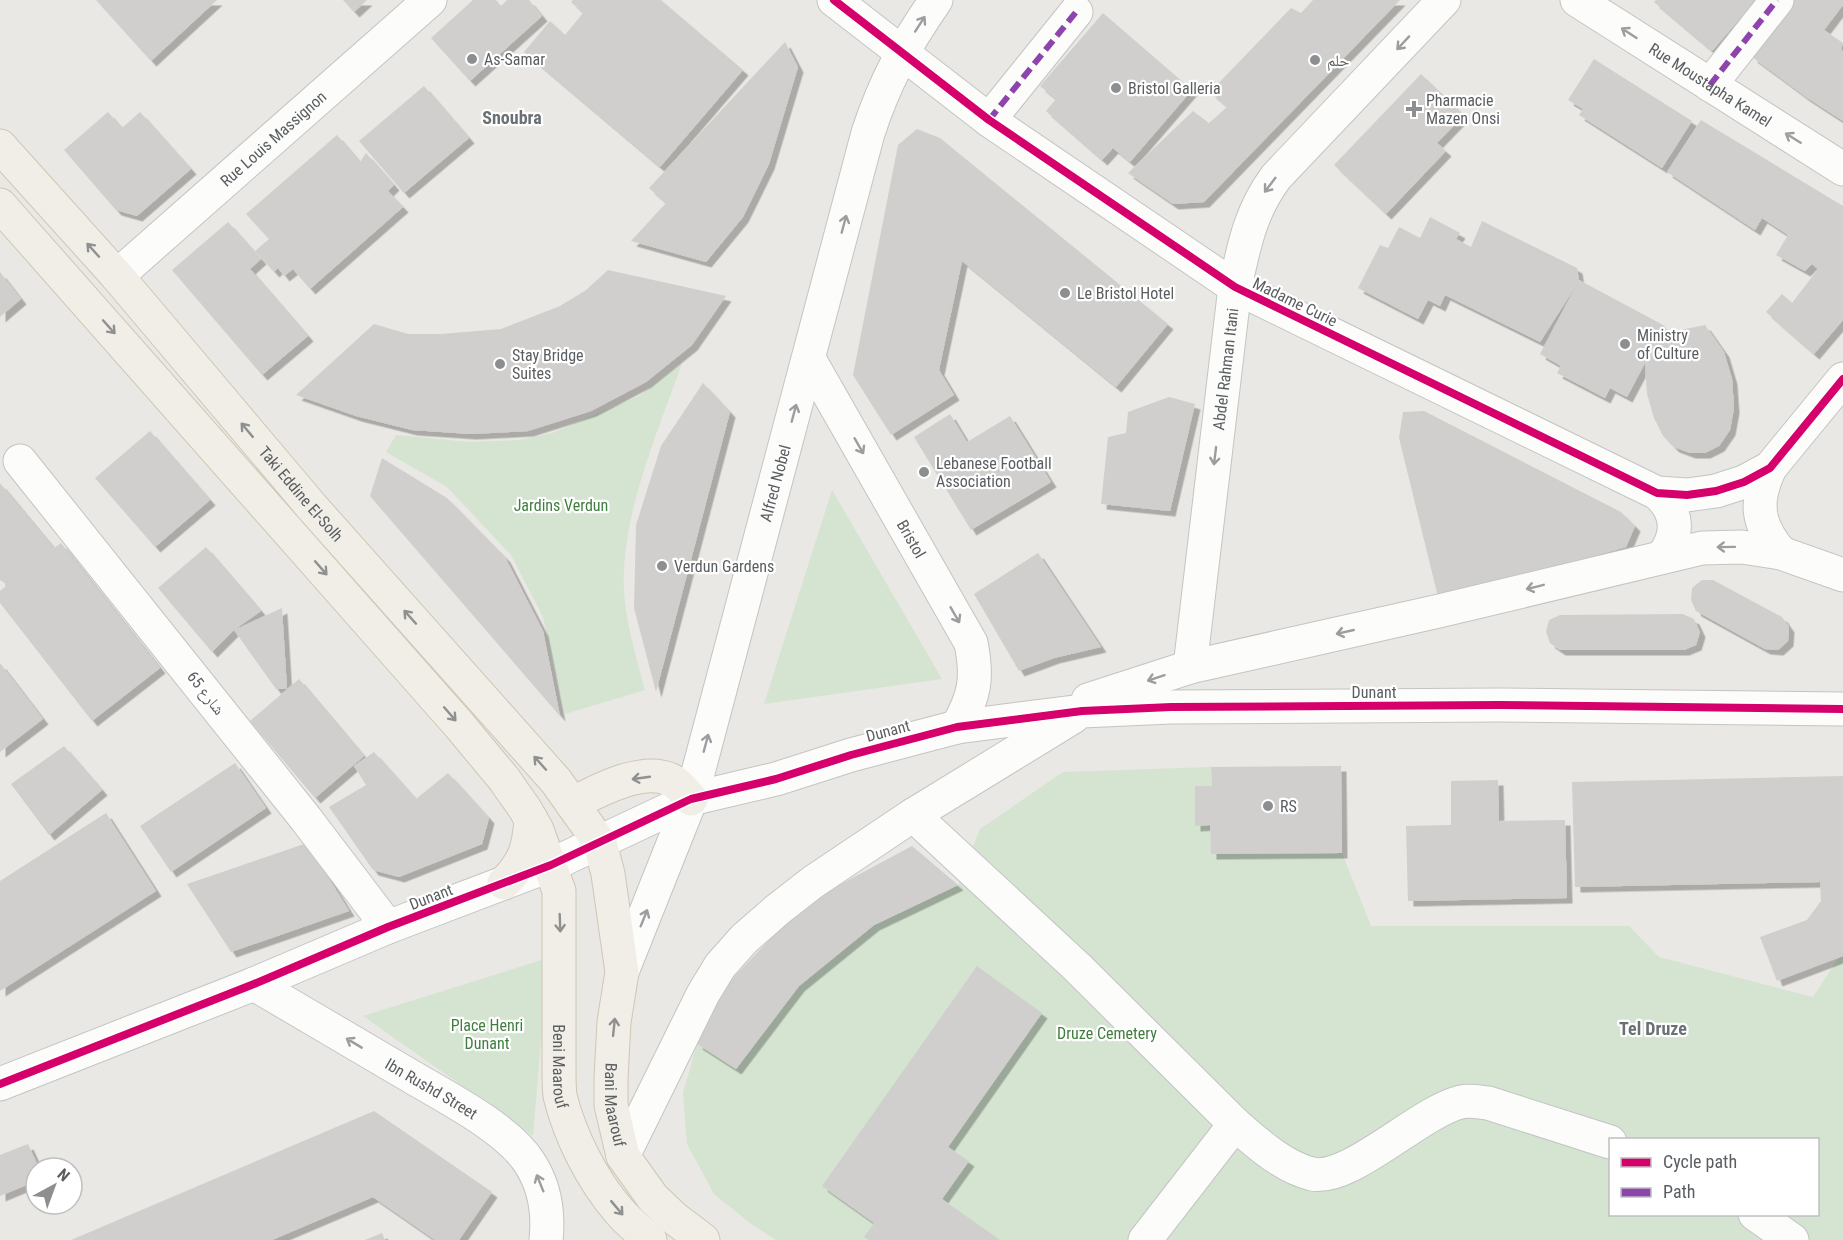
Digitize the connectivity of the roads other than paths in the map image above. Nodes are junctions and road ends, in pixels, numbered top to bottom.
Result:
1 (430, 0) edge
2 (834, 0) edge
3 (936, 0) edge
4 (1444, 0) edge
5 (1577, 0) edge
6 (1777, 0) edge
7 (1076, 12) dead end
8 (901, 53) junction
9 (1710, 85) junction
10 (989, 120) junction
11 (0, 146) edge
12 (1843, 169) edge
13 (0, 205) edge
14 (117, 276) junction
15 (1235, 287) junction
16 (809, 359) junction
17 (1843, 379) edge
18 (20, 461) dead end
19 (1770, 468) junction
20 (1657, 493) junction
21 (1781, 553) junction
22 (1663, 556) junction
23 (1843, 574) edge
24 (1190, 667) junction
25 (1843, 709) edge
26 (1082, 711) junction
27 (1032, 717) junction
28 (957, 727) junction
29 (691, 800) junction
30 (572, 804) junction
31 (913, 815) junction
32 (531, 819) junction
33 (600, 843) junction
34 (551, 865) junction
35 (504, 883) junction
36 (388, 927) junction
37 (622, 972) junction
38 (254, 984) junction
39 (0, 1084) edge
40 (1235, 1124) junction
41 (1609, 1141) edge
42 (623, 1156) junction
43 (1756, 1216) edge
44 (546, 1240) edge
45 (650, 1240) edge
46 (703, 1240) edge
47 (1145, 1240) edge
48 (1792, 1240) edge

1 - 14 street, Rue Louis Massignon
2 - 8 street, Madame Curie
8 -> 3 street, Alfred Nobel
4 -> 15 street, Abdel Rahman Itani
9 -> 5 street, Rue Moustapha Kamel
6 - 9 street
7 - 10 street
8 - 10 street, Madame Curie
16 -> 8 street, Alfred Nobel
12 -> 9 street, Rue Moustapha Kamel
10 - 15 street, Madame Curie
14 -> 11 main road, Taki Eddine El-Solh
13 -> 32 main road
30 -> 14 main road, Taki Eddine El-Solh
15 - 20 street, Madame Curie
15 -> 24 street, Abdel Rahman Itani
16 -> 28 street, Bristol
29 -> 16 street, Alfred Nobel
17 - 19 street
18 - 36 street, شارع 65
19 - 20 street, Madame Curie
19 - 21 street
20 - 22 street
21 -> 22 street, Dunant
21 - 23 street, Dunant
22 -> 24 street, Dunant
24 -> 27 street, Dunant
25 - 26 street, Dunant
26 - 27 street, Dunant
26 - 31 street
27 - 28 street, Dunant
28 - 29 street, Dunant
29 -> 30 main road
29 - 33 street, Dunant
37 -> 29 street, Alfred Nobel
30 - 33 main road, Taki Eddine El-Solh
31 - 40 street
31 - 42 street
32 - 34 main road
32 - 35 main road
33 - 34 street, Dunant
33 - 37 main road
34 - 35 street, Dunant
34 -> 45 main road, Beni Maarouf
35 - 36 street, Dunant
36 - 38 street, Dunant
42 -> 37 main road, Bani Maarouf
38 - 39 street, Dunant
44 -> 38 street, Ibn Rushd Street
40 - 41 street
40 - 47 street
42 - 46 main road, Bani Maarouf
43 - 48 street

